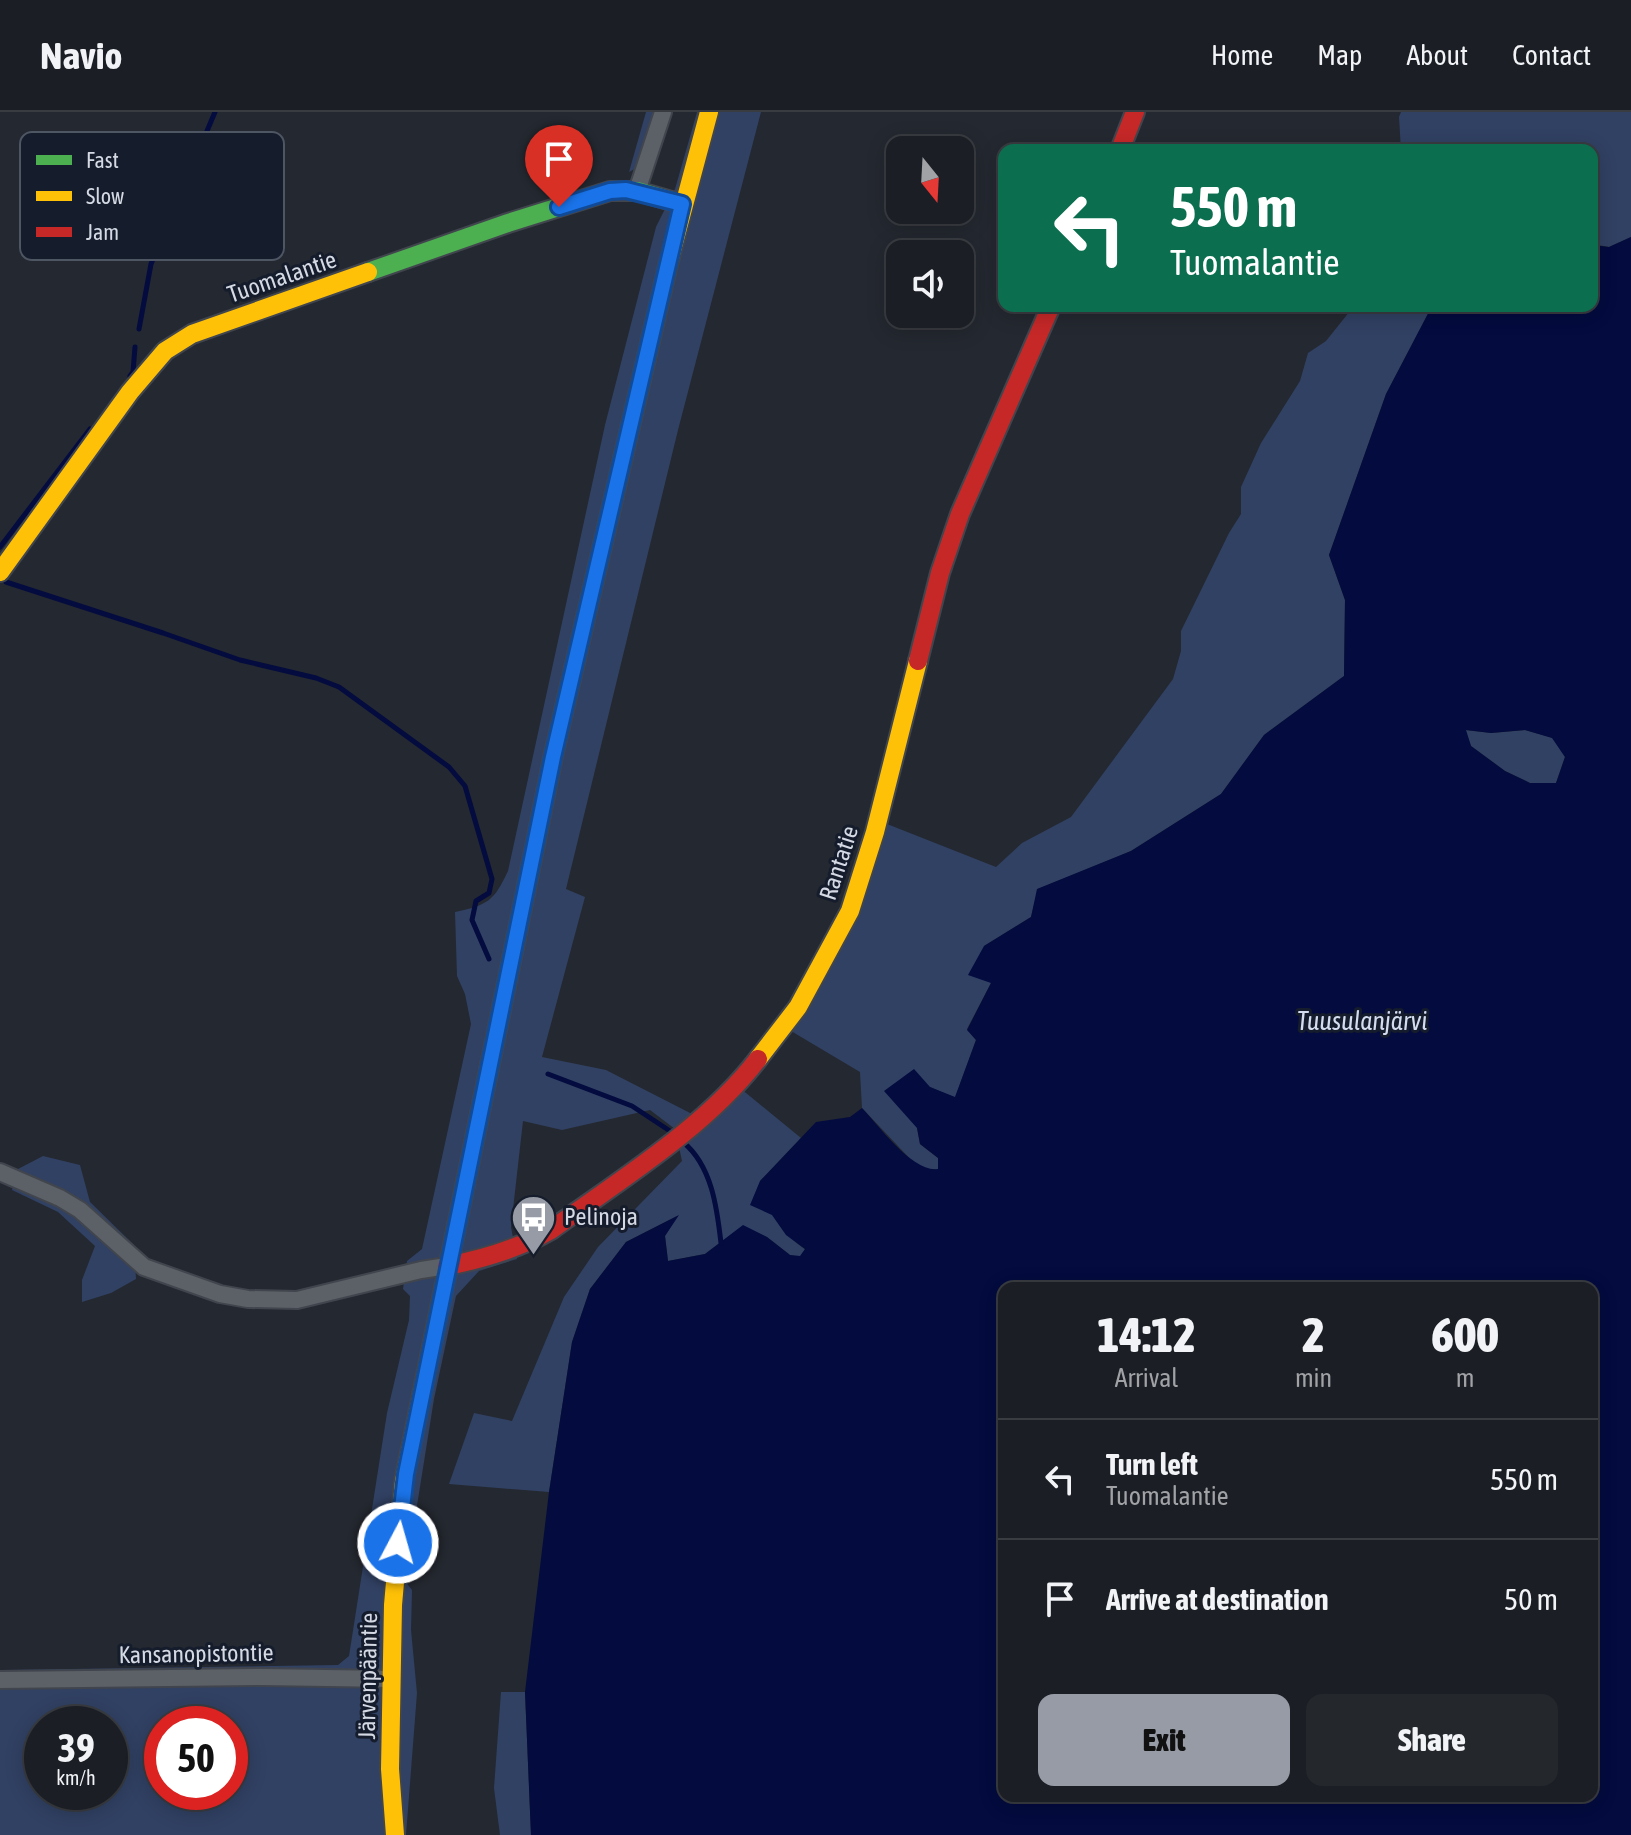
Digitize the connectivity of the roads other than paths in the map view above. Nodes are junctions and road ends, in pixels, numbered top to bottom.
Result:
1 (663, 112) edge
2 (709, 112) edge
3 (1135, 112) edge
4 (1122, 144) edge
5 (637, 191) junction
6 (682, 204) junction
7 (1048, 312) edge
8 (0, 572) edge
9 (0, 1172) edge
10 (447, 1266) junction
11 (392, 1679) junction
12 (0, 1680) edge
13 (395, 1835) edge

1 - 5 street
2 - 6 street, Järvenpääntie
3 - 4 street
5 - 6 street, Tuomalantie
5 - 8 street, Tuomalantie
6 - 10 street, Järvenpääntie
7 - 10 street, Rantatie
9 - 10 street
10 - 11 street, Järvenpääntie
11 - 12 street, Kansanopistontie
11 - 13 street, Järvenpääntie

